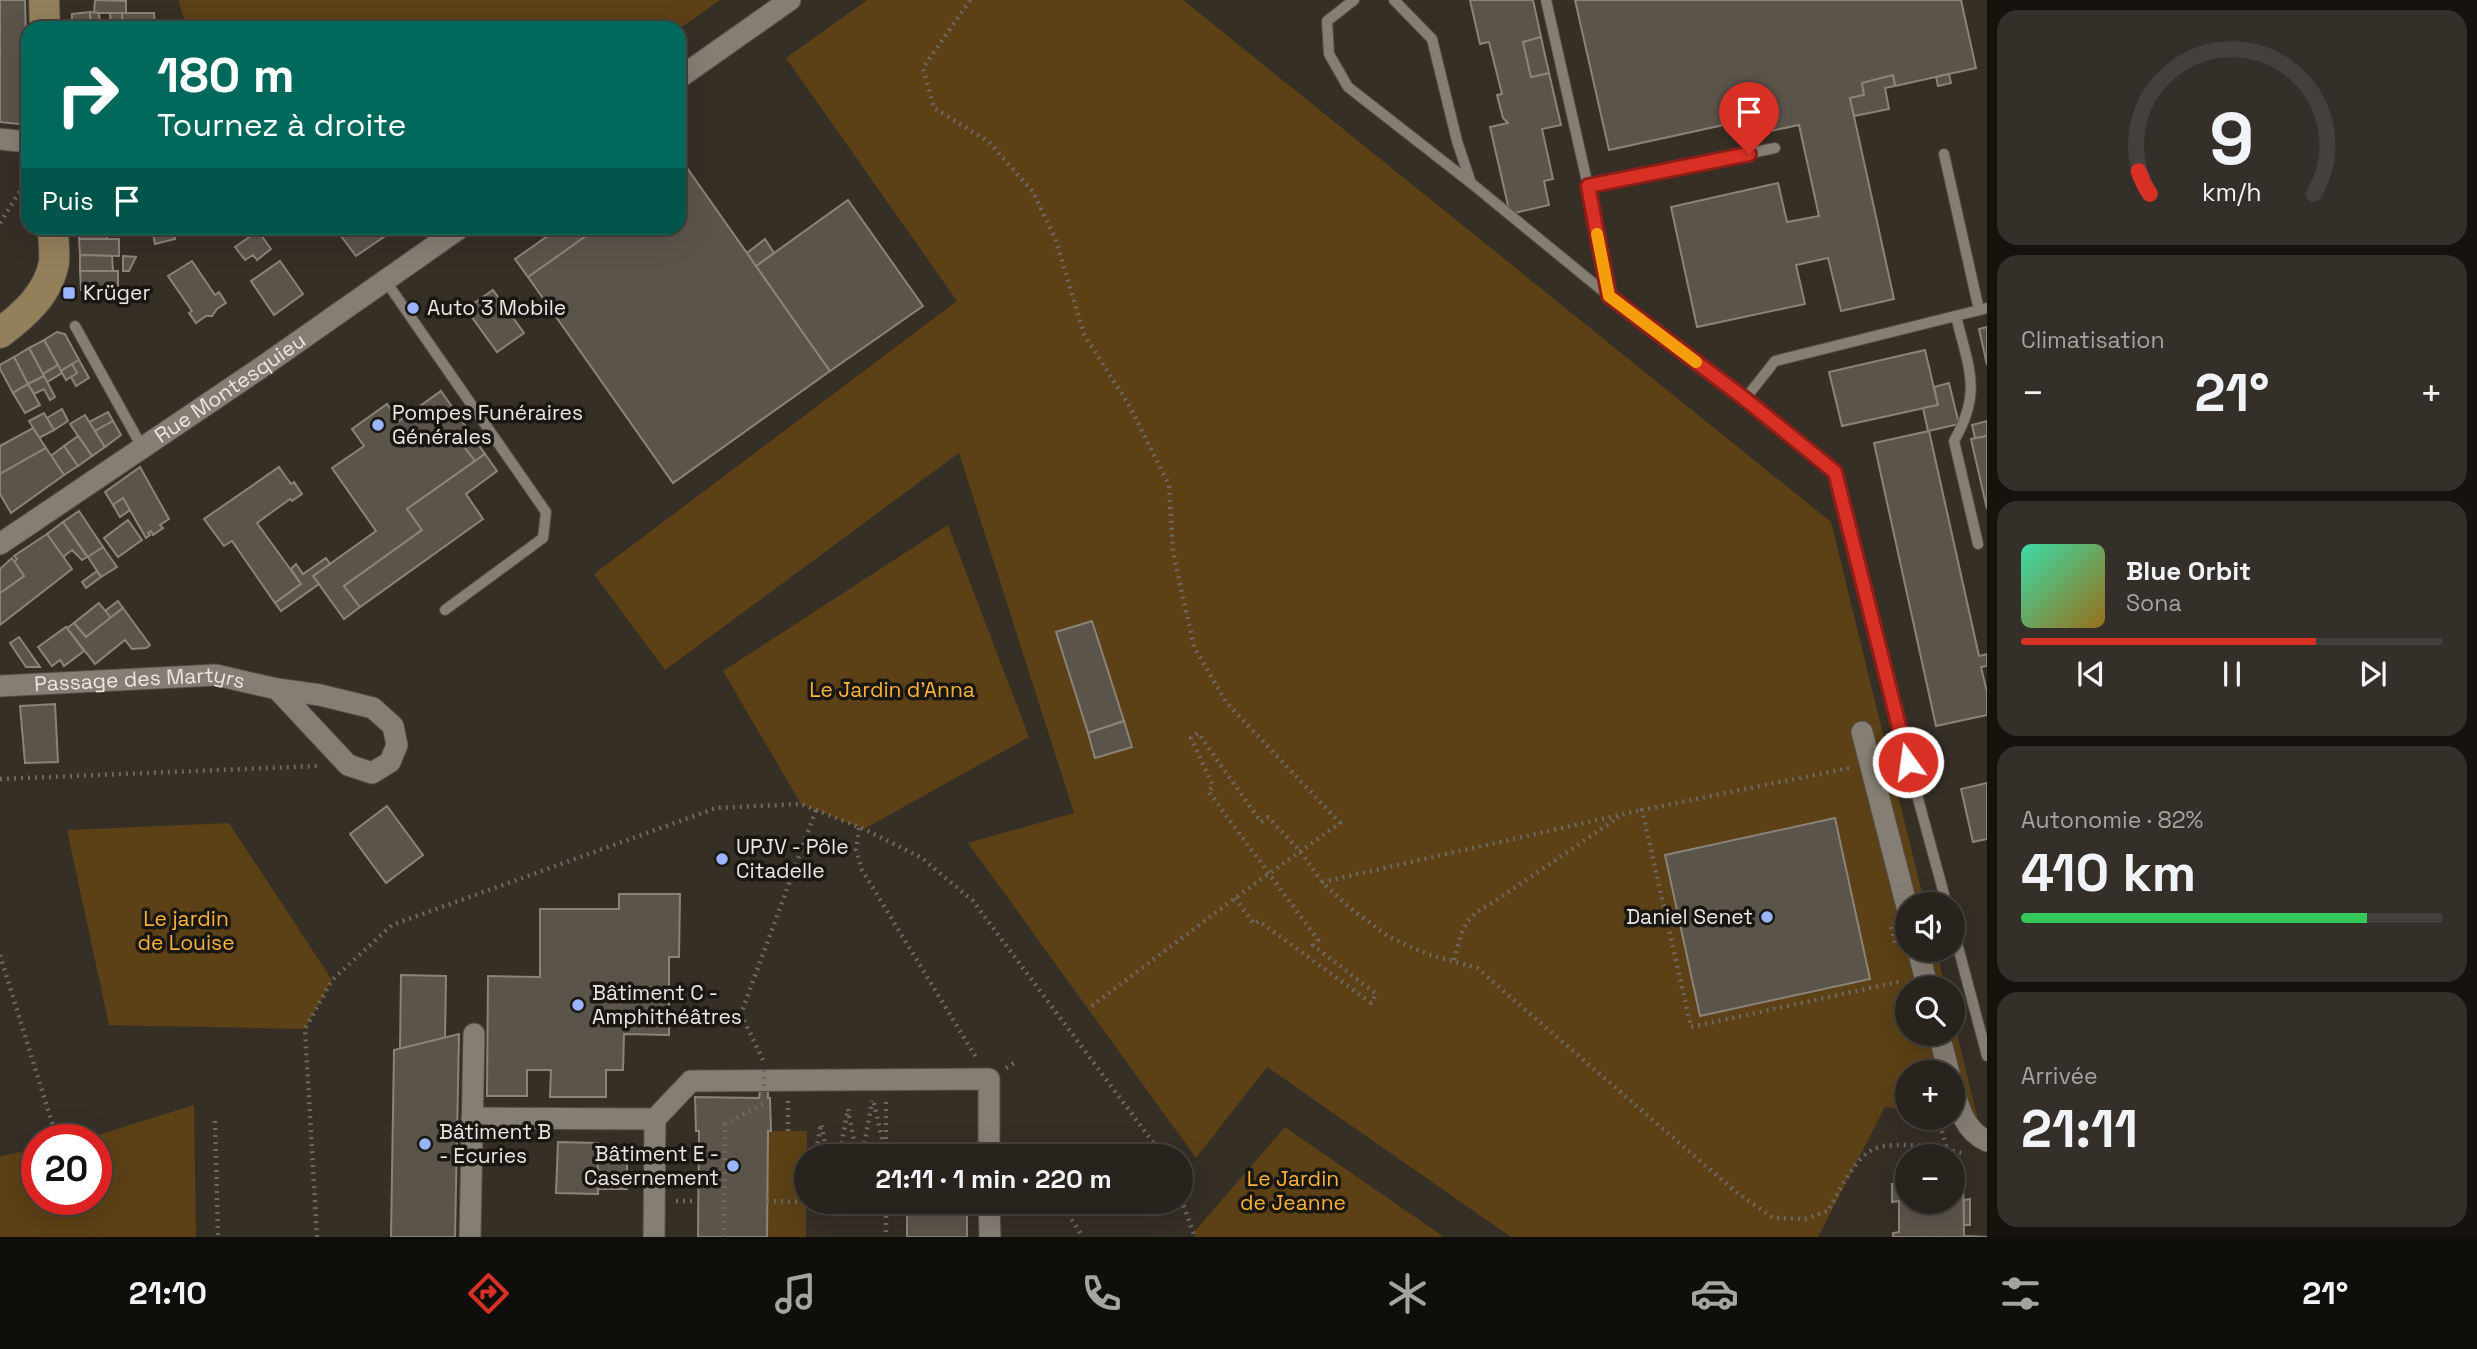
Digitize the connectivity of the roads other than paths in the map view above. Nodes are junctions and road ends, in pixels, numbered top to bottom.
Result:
1 (44, 0) edge
2 (790, 0) edge
3 (1354, 0) edge
4 (1394, 0) edge
5 (1546, 0) edge
6 (45, 21) edge
7 (686, 73) edge
8 (1775, 148) dead end
9 (1944, 154) dead end
10 (1471, 183) junction
11 (1588, 186) junction
12 (53, 235) edge
13 (450, 235) edge
14 (385, 280) junction
15 (1609, 296) junction
16 (1983, 309) edge
17 (1956, 316) junction
18 (75, 326) dead end
19 (0, 333) edge
20 (1745, 399) junction
21 (142, 447) junction
22 (0, 544) edge
23 (1978, 544) dead end
24 (445, 610) dead end
25 (0, 686) edge
26 (278, 689) junction
27 (1862, 732) dead end
28 (1943, 892) edge
29 (1895, 897) edge
30 (1962, 962) edge
31 (474, 1034) dead end
32 (1987, 1056) edge
33 (472, 1118) junction
34 (655, 1119) junction
35 (1965, 1120) edge
36 (989, 1144) edge
37 (1980, 1149) edge
38 (989, 1214) edge
39 (470, 1237) edge
40 (654, 1237) edge
41 (990, 1237) edge

1 - 6 street
2 - 7 street
3 - 10 lane
4 - 10 lane
5 - 11 lane
8 - 11 lane
9 - 16 lane
10 - 15 lane
11 - 15 lane
12 - 19 street
13 - 14 street, Rue Montesquieu
14 - 21 street, Rue Montesquieu
14 - 24 lane
15 - 20 lane
16 - 17 lane
17 - 20 lane
17 - 23 lane
18 - 21 lane
20 - 28 lane
21 - 22 street, Rue Montesquieu
25 - 26 street, Passage des Martyrs
26 - 26 street, Passage des Martyrs
27 - 29 street
30 - 32 lane
31 - 33 street
33 - 34 street
33 - 39 street
34 - 36 street
34 - 40 street
35 - 37 street
38 - 41 street

